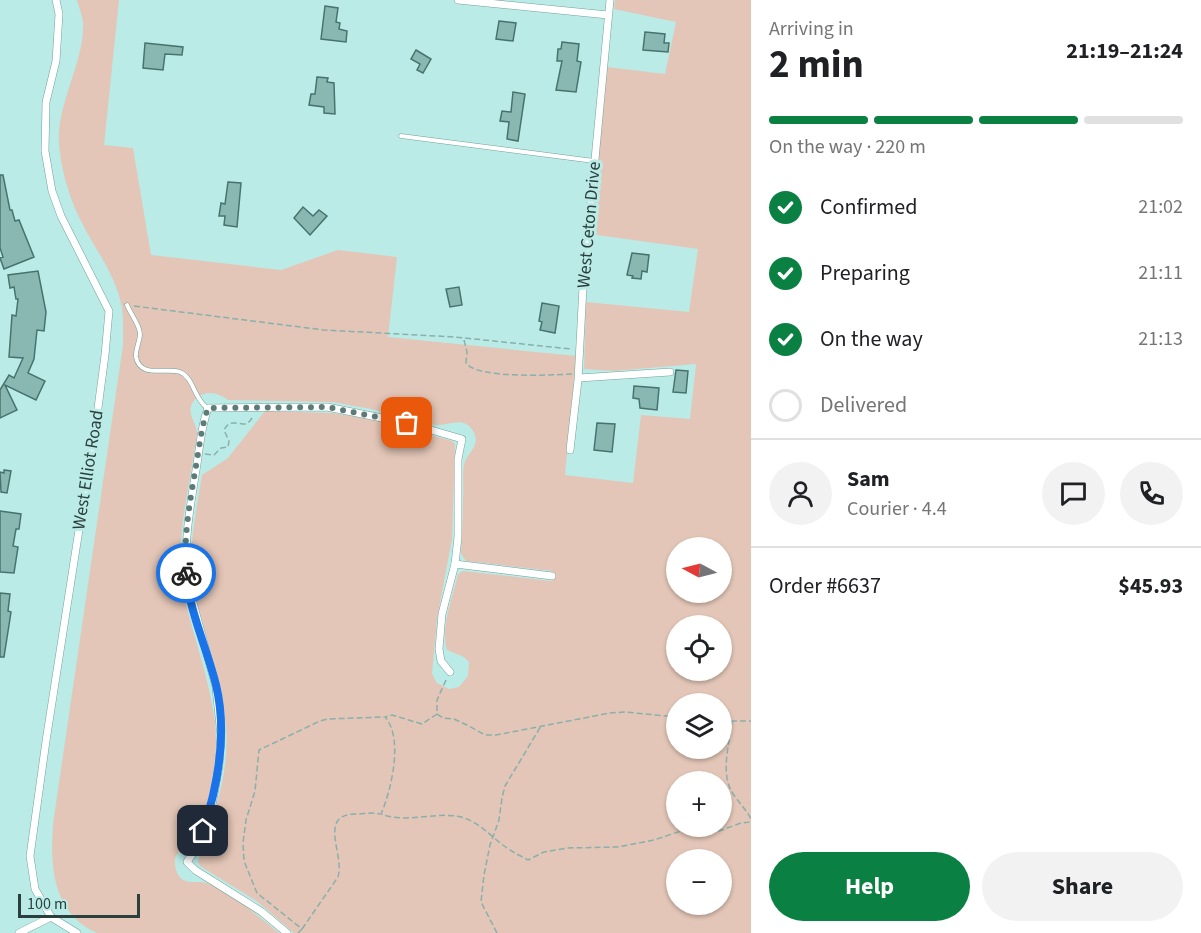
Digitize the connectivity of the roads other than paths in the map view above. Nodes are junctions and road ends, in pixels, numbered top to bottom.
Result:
1 (57, 0) edge
2 (458, 0) edge
3 (610, 0) edge
4 (489, 2) edge
5 (608, 15) junction
6 (401, 136) dead end
7 (594, 162) junction
8 (127, 305) road end
9 (670, 372) dead end
10 (579, 375) junction
11 (208, 408) junction
12 (570, 450) dead end
13 (455, 564) junction
14 (552, 576) dead end
15 (450, 672) road end
16 (51, 917) junction
17 (19, 933) edge
18 (77, 933) edge
19 (287, 933) edge

1 - 16 street, West Elliot Road
2 - 4 street
3 - 5 street, West Ceton Drive
4 - 5 street
5 - 7 street, West Ceton Drive
6 - 7 lane
7 - 10 street, West Ceton Drive
8 - 11 lane
9 - 10 street
10 - 12 street, West Ceton Drive
11 - 13 street
11 - 19 street
13 - 14 street
13 - 15 street
16 - 17 street
16 - 18 street, West Elliot Road

